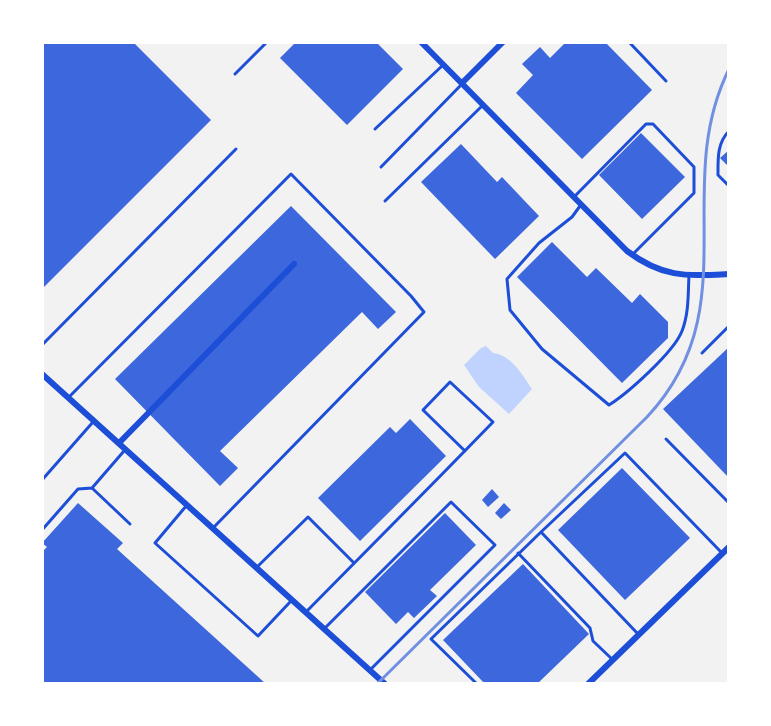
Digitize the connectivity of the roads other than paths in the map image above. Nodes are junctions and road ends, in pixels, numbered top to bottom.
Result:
1 (267, 42) edge
2 (421, 42) edge
3 (503, 42) edge
4 (629, 42) edge
5 (444, 65) junction
6 (235, 74) dead end
7 (666, 81) dead end
8 (462, 83) junction
9 (483, 105) junction
10 (375, 129) dead end
11 (729, 131) edge
12 (236, 149) dead end
13 (381, 167) dead end
14 (729, 186) edge
15 (573, 197) junction
16 (385, 201) dead end
17 (581, 204) junction
18 (632, 255) junction
19 (294, 264) dead end
20 (689, 275) junction
21 (729, 275) edge
22 (729, 326) edge
23 (42, 345) edge
24 (702, 353) dead end
25 (42, 374) edge
26 (68, 398) junction
27 (94, 420) junction
28 (666, 439) dead end
29 (118, 443) junction
30 (126, 449) junction
31 (465, 451) junction
32 (42, 480) edge
33 (92, 488) junction
34 (729, 503) edge
35 (188, 504) junction
36 (130, 524) dead end
37 (214, 527) junction
38 (42, 530) edge
39 (541, 532) junction
40 (729, 547) edge
41 (723, 553) junction
42 (518, 554) junction
43 (354, 563) junction
44 (257, 567) junction
45 (292, 599) junction
46 (306, 612) junction
47 (324, 629) junction
48 (639, 635) junction
49 (613, 660) junction
50 (370, 670) junction
51 (385, 684) edge
52 (477, 684) edge
53 (588, 684) edge

1 - 6 lane
2 - 5 street
3 - 8 street
4 - 7 lane
5 - 8 street
5 - 10 lane
8 - 9 street
8 - 13 lane
9 - 15 street
9 - 16 lane
11 - 14 lane
12 - 23 lane
15 - 17 street
15 - 18 lane
17 - 18 street
17 - 20 lane
18 - 20 street
19 - 29 street
20 - 21 street
22 - 24 lane
25 - 26 street
26 - 27 street
26 - 37 lane
27 - 29 street
27 - 32 lane
28 - 34 lane
29 - 30 street
30 - 33 lane
30 - 35 street
31 - 31 lane
31 - 43 lane
33 - 36 lane
33 - 38 lane
35 - 37 street
35 - 45 lane
37 - 44 street
39 - 41 lane
39 - 42 lane
39 - 48 lane
40 - 41 street
41 - 48 street
42 - 49 lane
42 - 52 lane
43 - 44 lane
43 - 46 lane
44 - 45 street
45 - 46 street
46 - 47 street
47 - 50 street
47 - 50 lane
48 - 49 street
49 - 53 street
50 - 51 street

